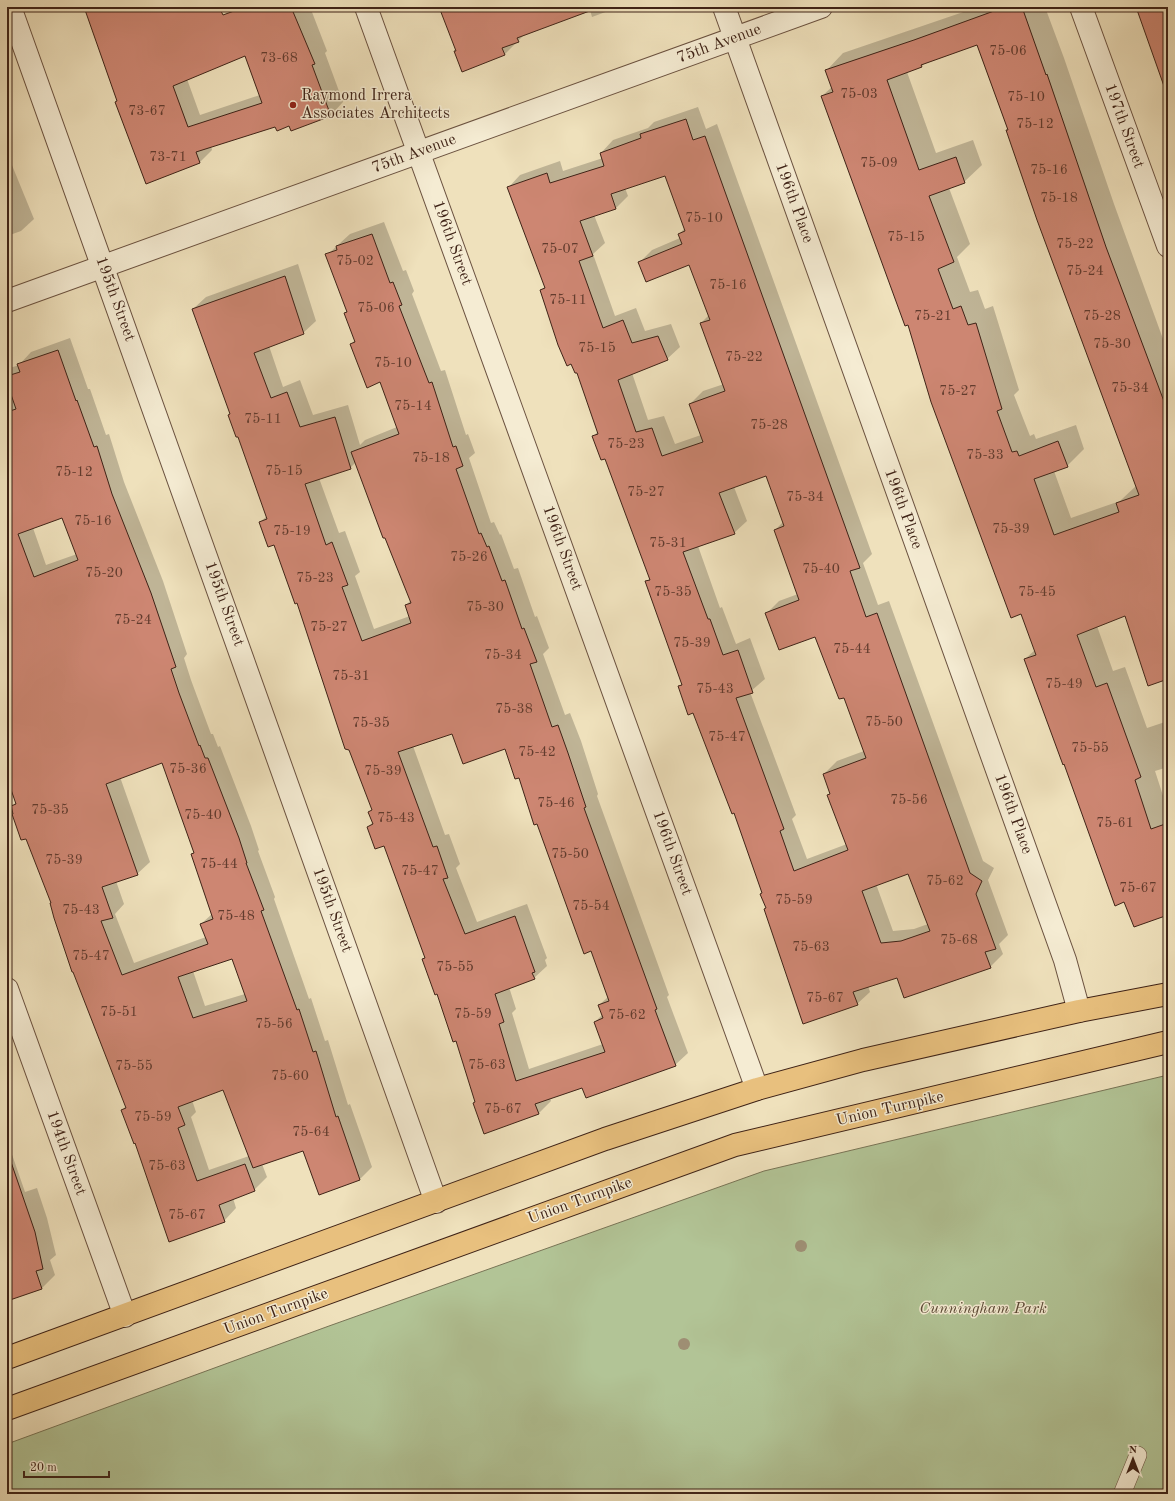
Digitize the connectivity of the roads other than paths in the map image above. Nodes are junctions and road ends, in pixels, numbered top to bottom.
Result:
1 (10, 7) edge
2 (366, 7) edge
3 (724, 7) edge
4 (821, 7) edge
5 (1081, 7) edge
6 (735, 38) junction
7 (419, 152) junction
8 (1168, 246) edge
9 (104, 266) junction
10 (7, 301) edge
11 (7, 989) edge
12 (1168, 994) edge
13 (1079, 1011) junction
14 (1168, 1042) edge
15 (757, 1089) junction
16 (436, 1202) junction
17 (125, 1316) junction
18 (7, 1358) edge
19 (7, 1409) edge
20 (1138, 1455) dead end
21 (1122, 1494) edge

1 - 9 street, 195th Street
2 - 7 street, 196th Street
3 - 6 street, 196th Place
4 - 6 street, 75th Avenue
5 - 8 street, 197th Street
6 - 7 street, 75th Avenue
6 - 13 street, 196th Place
7 - 9 street, 75th Avenue
7 - 15 street, 196th Street
9 - 10 street, 75th Avenue
9 - 16 street, 195th Street
11 - 17 street, 194th Street
12 - 13 main road
13 - 15 main road
14 - 19 main road, Union Turnpike
15 - 16 main road
16 - 17 main road
17 - 18 main road
20 - 21 lane

